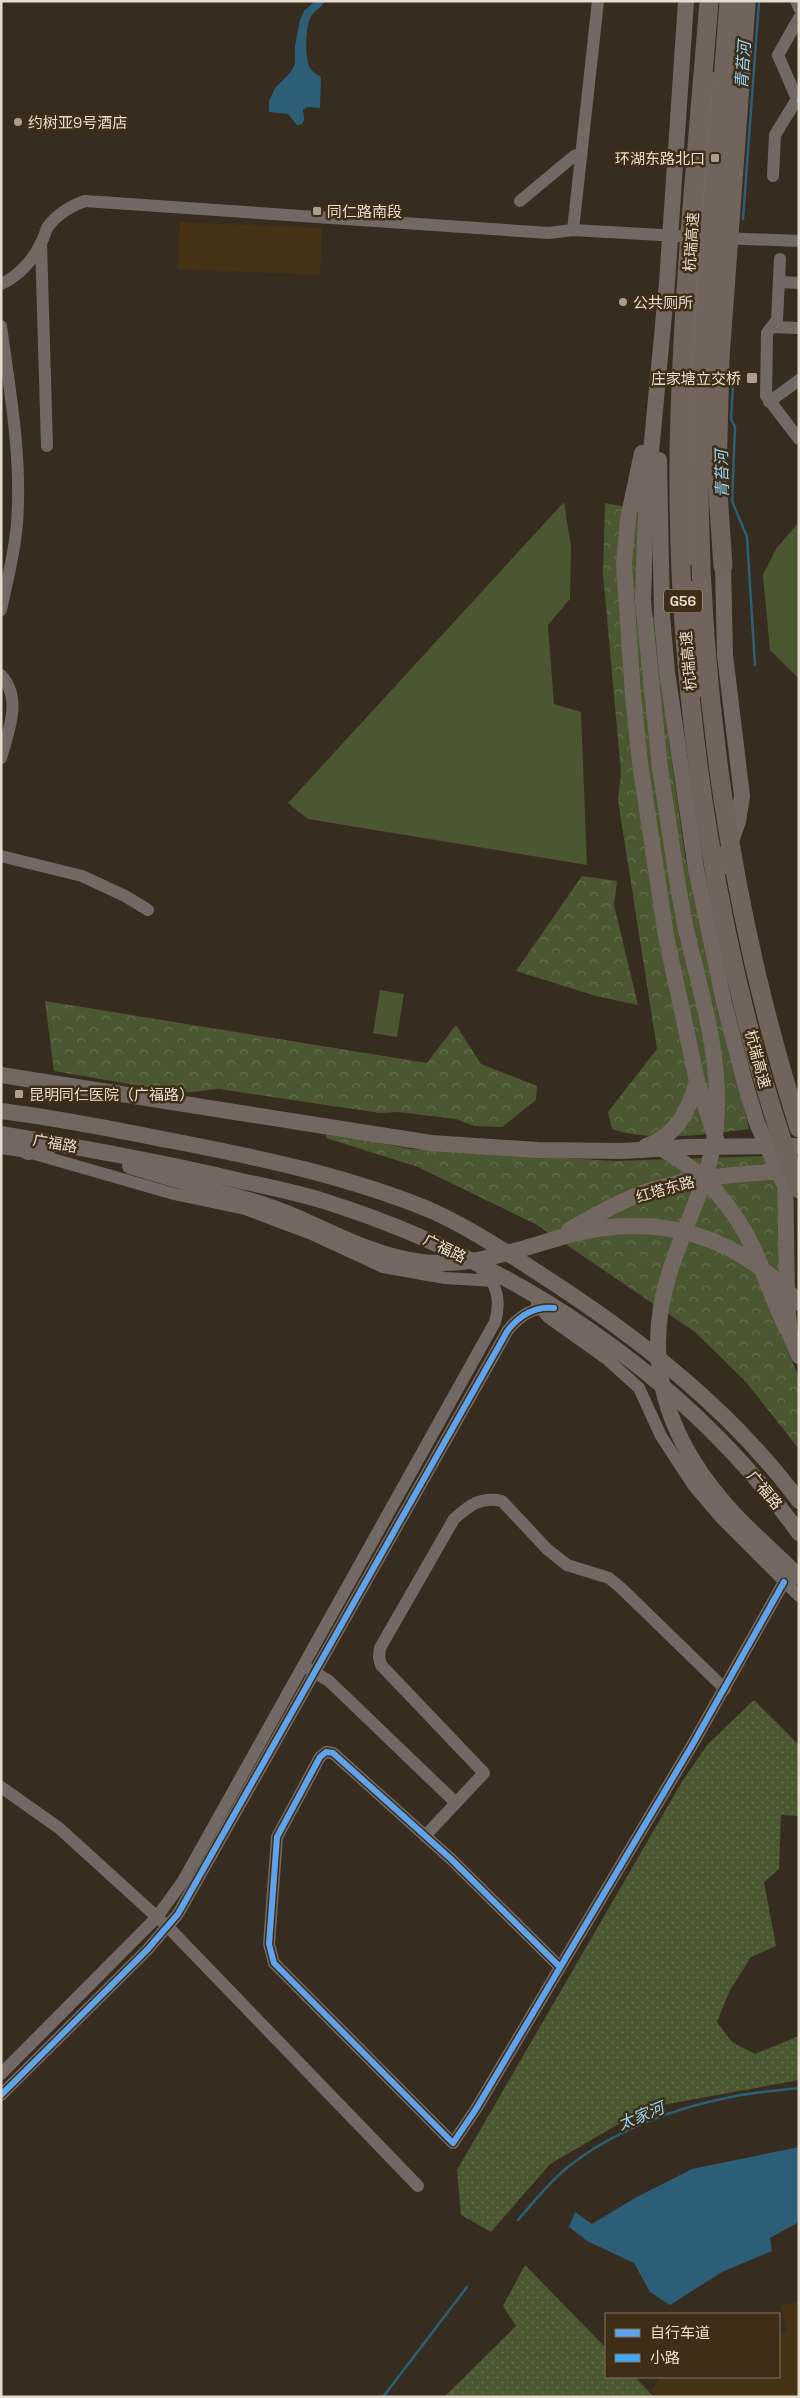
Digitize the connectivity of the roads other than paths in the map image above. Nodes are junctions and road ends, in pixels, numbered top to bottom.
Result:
1 (598, 1) edge
2 (686, 1) edge
3 (709, 1) edge
4 (717, 1) edge
5 (729, 1) edge
6 (746, 1) edge
7 (796, 1) edge
8 (799, 8) edge
9 (799, 18) edge
10 (798, 100) edge
11 (581, 154) junction
12 (773, 176) dead end
13 (520, 201) dead end
14 (573, 230) junction
15 (670, 236) junction
16 (701, 238) junction
17 (799, 241) edge
18 (41, 243) junction
19 (780, 258) dead end
20 (779, 282) junction
21 (799, 282) edge
22 (1, 284) edge
23 (1, 326) edge
24 (772, 327) junction
25 (799, 328) edge
26 (799, 380) edge
27 (658, 387) junction
28 (769, 402) junction
29 (799, 439) edge
30 (47, 446) dead end
31 (723, 566) joint
32 (1, 610) edge
33 (1, 675) edge
34 (1, 758) edge
35 (1, 856) edge
36 (722, 867) junction
37 (696, 869) junction
38 (148, 910) dead end
39 (666, 936) junction
40 (1, 1075) edge
41 (697, 1080) junction
42 (1, 1111) edge
43 (799, 1128) edge
44 (1, 1134) edge
45 (1, 1138) edge
46 (55, 1144) junction
47 (768, 1146) junction
48 (792, 1146) edge
49 (718, 1147) junction
50 (1, 1148) edge
51 (662, 1149) junction
52 (633, 1150) junction
53 (28, 1152) junction
54 (799, 1170) edge
55 (794, 1188) edge
56 (799, 1231) edge
57 (542, 1244) junction
58 (788, 1259) junction
59 (473, 1262) junction
60 (491, 1279) junction
61 (524, 1289) junction
62 (799, 1303) edge
63 (547, 1308) junction
64 (790, 1335) junction
65 (799, 1356) edge
66 (437, 1426) junction
67 (449, 1433) junction
68 (799, 1501) edge
69 (799, 1533) edge
70 (792, 1579) edge
71 (799, 1596) edge
72 (338, 1604) junction
73 (350, 1610) junction
74 (310, 1669) junction
75 (725, 1689) junction
76 (1, 1787) edge
77 (456, 1804) junction
78 (425, 1836) junction
79 (158, 1917) junction
80 (168, 1926) junction
81 (560, 1967) junction
82 (1, 2074) edge
83 (1, 2095) edge
84 (418, 2186) dead end

1 - 11 street
2 - 15 main road
3 - 55 highway, 杭瑞高速 / G56, bridge
4 - 16 main road
5 - 43 highway, 杭瑞高速 / G56, bridge
6 - 31 highway, bridge
7 - 8 street
9 - 10 street
10 - 12 street
11 - 13 street
11 - 14 street
14 - 15 street
14 - 18 street
15 - 16 street
15 - 27 main road
16 - 17 street
16 - 36 main road
18 - 22 street
18 - 30 street
19 - 20 street
20 - 21 street
20 - 24 street
23 - 32 street
24 - 25 street
24 - 28 street
26 - 28 street
27 - 37 main road
27 - 39 main road
27 - 70 main road, bridge
28 - 29 street
31 - 36 main road
33 - 34 street
35 - 38 street
36 - 48 main road
37 - 39 main road
37 - 47 main road
39 - 41 main road
40 - 52 main road
41 - 49 main road
41 - 52 main road
42 - 68 main road, 广福路
44 - 46 main road, 广福路
45 - 53 main road
46 - 53 main road
46 - 57 main road, bridge
46 - 59 main road, 广福路
47 - 48 main road
47 - 49 main road
47 - 55 main road
48 - 55 main road
49 - 51 main road
50 - 53 street
51 - 52 main road
51 - 64 main road
53 - 60 street
54 - 57 main road, 红塔东路, bridge
55 - 58 main road
56 - 58 main road
57 - 62 main road, bridge
58 - 64 main road
59 - 60 street
59 - 61 main road, 广福路
60 - 61 street
60 - 66 street
61 - 63 main road, 广福路
63 - 67 street
63 - 69 main road, 广福路
63 - 70 street
64 - 65 main road
66 - 67 street
66 - 72 street
67 - 73 street
70 - 71 street
70 - 75 street
72 - 73 street
72 - 74 street
73 - 74 street
74 - 77 street
74 - 79 street
74 - 80 street
75 - 77 street
75 - 81 street
76 - 79 street
77 - 78 street
78 - 81 street
78 - 81 street
79 - 80 street
79 - 82 street
80 - 83 street
80 - 84 street

